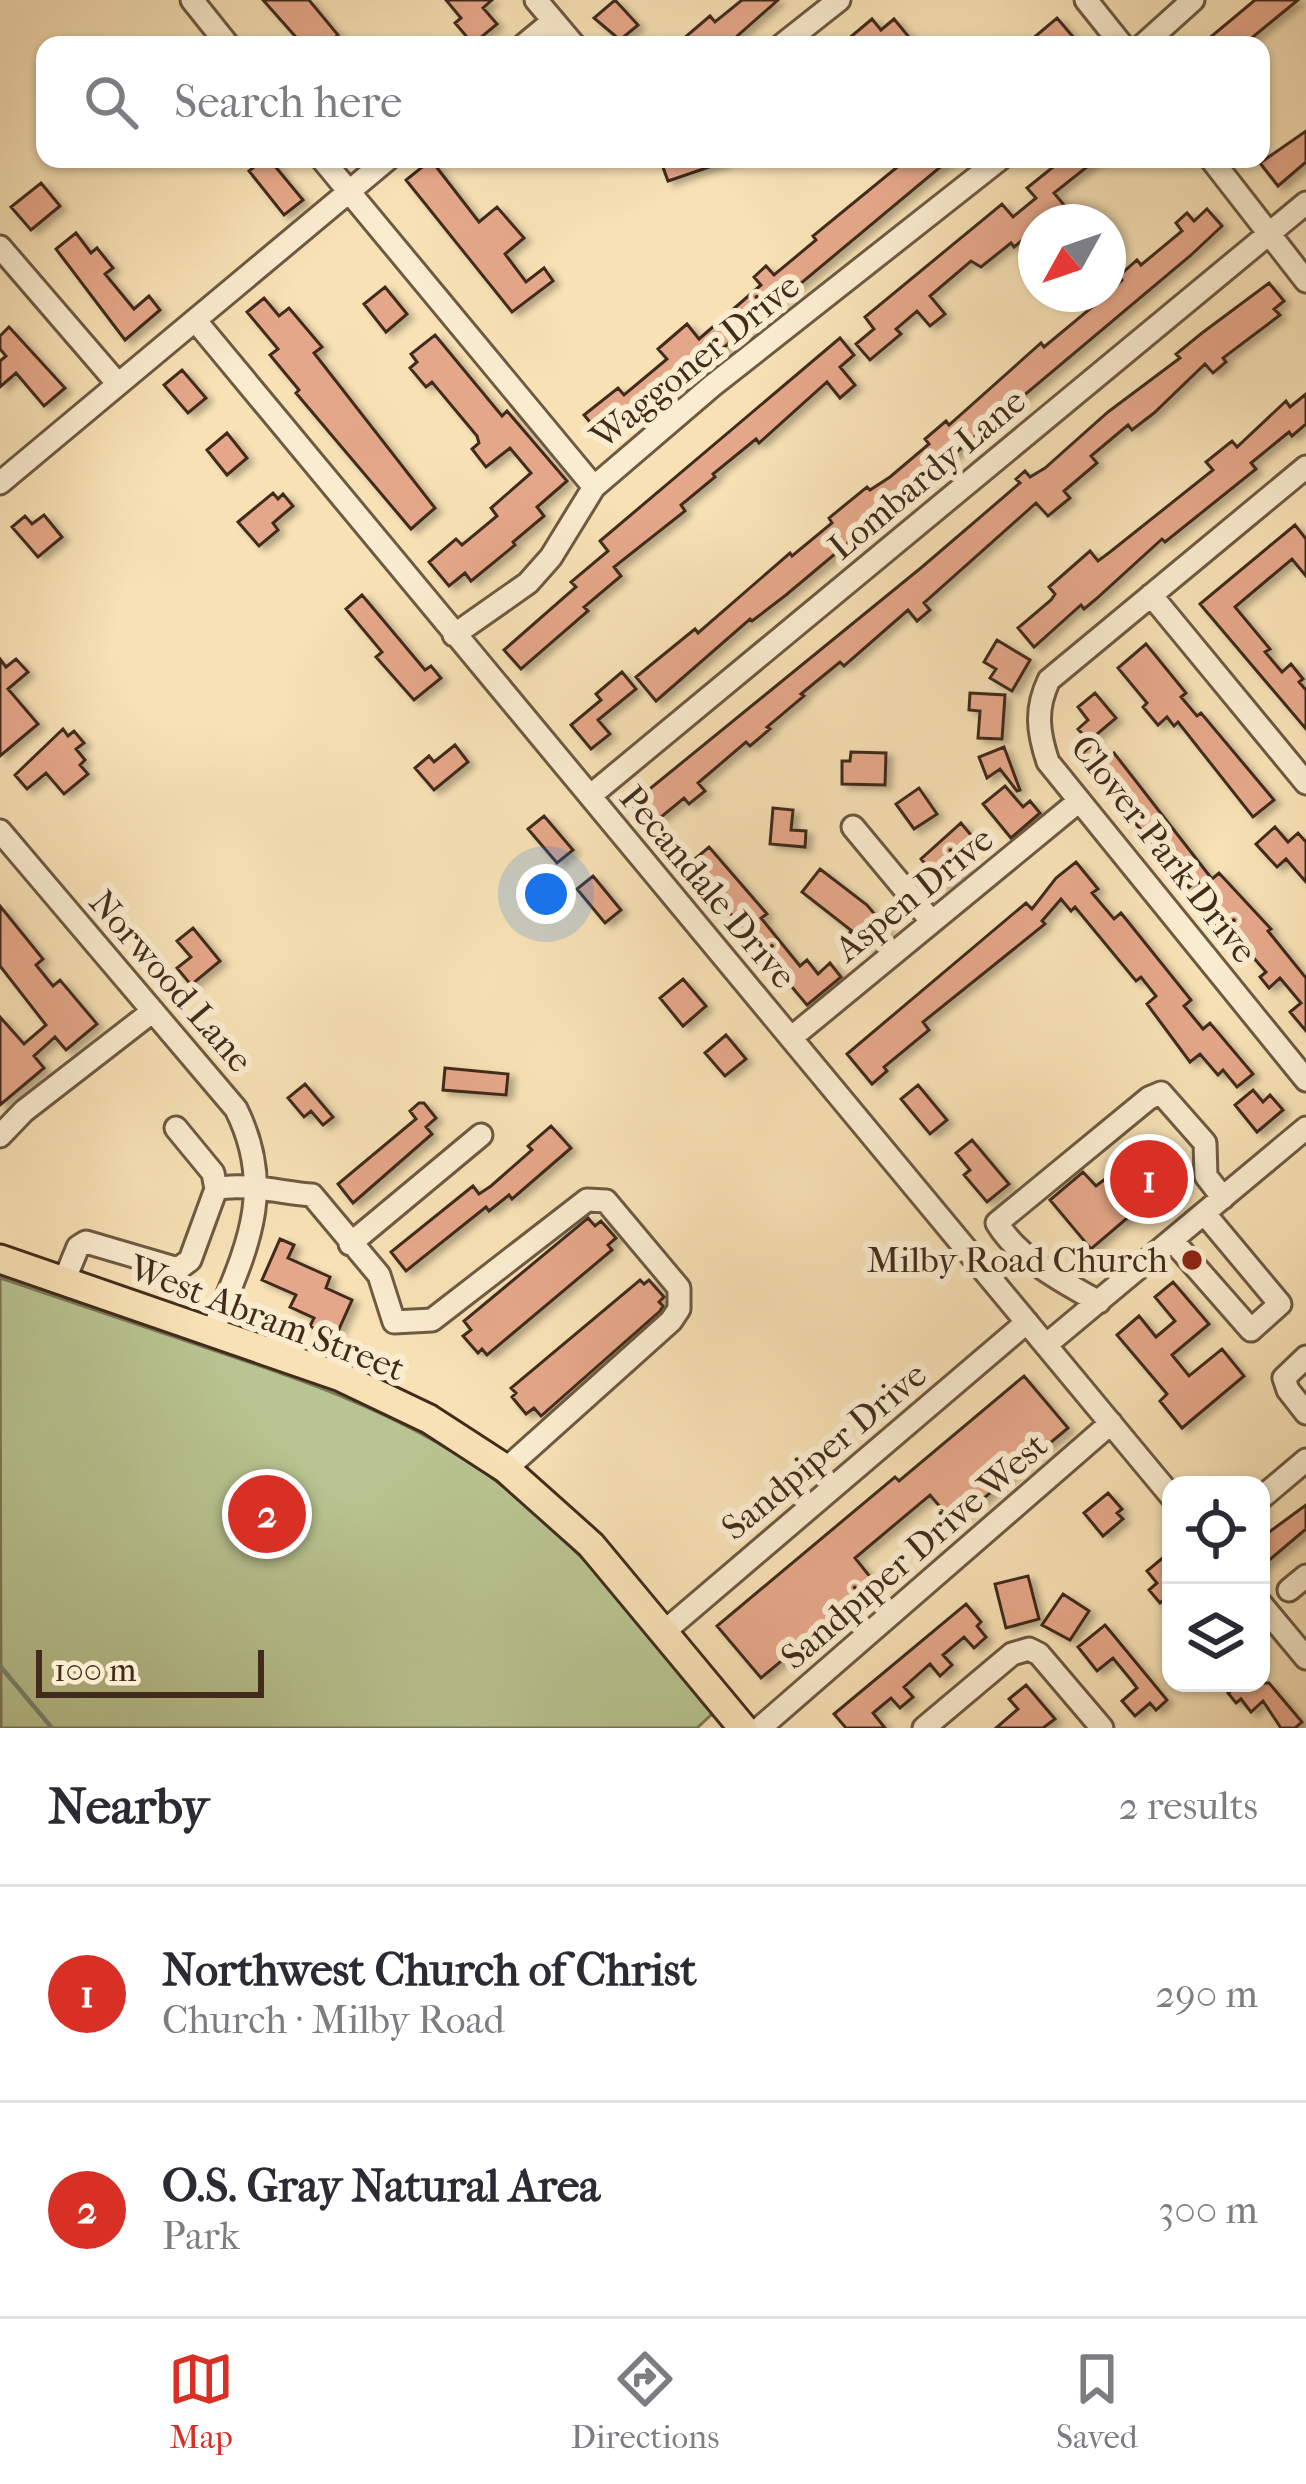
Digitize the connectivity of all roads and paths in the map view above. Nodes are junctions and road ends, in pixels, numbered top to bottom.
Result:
1 (192, 0) edge
2 (536, 0) edge
3 (838, 0) edge
4 (1086, 0) edge
5 (1193, 0) edge
6 (554, 21) junction
7 (221, 36) edge
8 (535, 36) edge
9 (566, 36) edge
10 (793, 36) edge
11 (1115, 36) edge
12 (1153, 36) edge
13 (330, 168) edge
14 (377, 168) edge
15 (989, 168) edge
16 (1218, 168) edge
17 (349, 191) junction
18 (1306, 203) edge
19 (1269, 234) junction
20 (0, 247) edge
21 (1306, 281) edge
22 (195, 320) junction
23 (118, 384) junction
24 (1303, 475) edge
25 (0, 483) edge
26 (594, 487) junction
27 (1151, 595) junction
28 (454, 635) junction
29 (1306, 782) edge
30 (590, 796) junction
31 (1079, 801) junction
32 (853, 827) dead end
33 (0, 831) edge
34 (932, 922) junction
35 (153, 1011) junction
36 (791, 1038) junction
37 (1306, 1080) edge
38 (176, 1128) dead end
39 (1306, 1128) edge
40 (481, 1135) dead end
41 (0, 1136) edge
42 (216, 1190) junction
43 (258, 1191) junction
44 (1223, 1198) junction
45 (1204, 1214) junction
46 (1172, 1240) junction
47 (350, 1244) junction
48 (0, 1259) edge
49 (64, 1281) junction
50 (1099, 1301) junction
51 (1027, 1322) junction
52 (212, 1333) junction
53 (1046, 1346) junction
54 (1306, 1357) edge
55 (1306, 1413) edge
56 (1111, 1423) junction
57 (1306, 1460) edge
58 (506, 1468) junction
59 (1162, 1485) edge
60 (1270, 1490) edge
61 (1270, 1615) edge
62 (665, 1631) junction
63 (1306, 1658) edge
64 (743, 1728) edge
65 (760, 1728) edge
66 (924, 1728) edge
67 (1102, 1728) edge

1 - 7 street
2 - 6 street
3 - 10 street
4 - 11 street
5 - 12 street
6 - 8 street
6 - 9 street
13 - 17 street
14 - 17 street
15 - 26 street, Waggoner Drive
16 - 19 street
17 - 22 street
17 - 26 street
18 - 19 street, Lombardy Lane
19 - 21 street
19 - 30 street, Lombardy Lane
20 - 23 street
22 - 23 street
22 - 28 street, Pecandale Drive
23 - 25 street
24 - 27 street, Clover Park Drive
26 - 28 street, Waggoner Drive
27 - 29 street
27 - 31 street, Clover Park Drive
28 - 30 street, Pecandale Drive
30 - 36 street, Pecandale Drive
31 - 34 street, Aspen Drive
31 - 37 street, Clover Park Drive
32 - 34 street
33 - 35 street, Norwood Lane
34 - 36 street, Aspen Drive
35 - 41 street
35 - 43 street, Norwood Lane
36 - 51 street, Pecandale Drive
38 - 42 street
39 - 44 street
40 - 47 street
42 - 43 street
42 - 49 street
43 - 47 street
43 - 52 street, Norwood Lane
44 - 45 street
44 - 50 street
45 - 46 street
45 - 46 street
46 - 50 street
47 - 58 street
48 - 49 main road, West Abram Street
49 - 52 main road, West Abram Street
50 - 53 street
51 - 53 street, Pecandale Drive
51 - 62 street, Sandpiper Drive
52 - 58 main road, West Abram Street
53 - 56 street, Pecandale Drive
54 - 55 street
56 - 59 street, Pecandale Drive
56 - 65 street, Sandpiper Drive West
57 - 60 street
58 - 62 main road, West Abram Street
61 - 63 street
62 - 64 main road, West Abram Street
66 - 67 street

